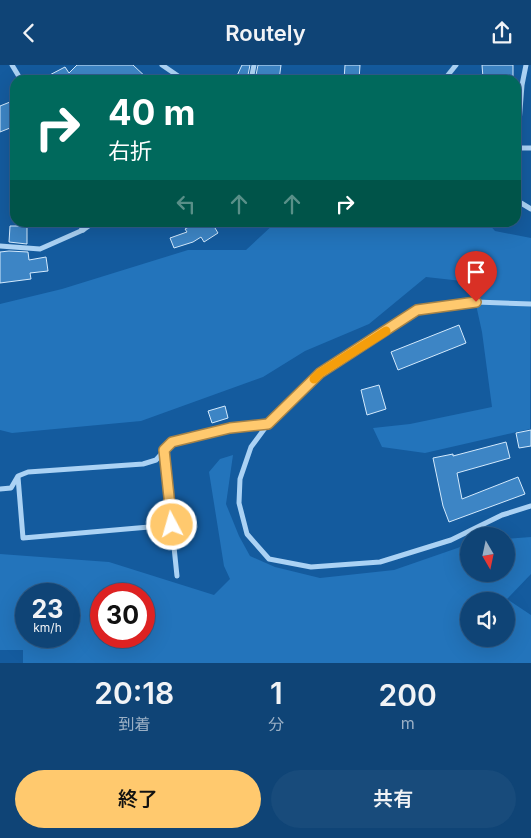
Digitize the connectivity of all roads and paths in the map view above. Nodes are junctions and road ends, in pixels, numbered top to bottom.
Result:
1 (162, 65) edge
2 (456, 65) edge
3 (526, 65) edge
4 (177, 75) edge
5 (448, 75) edge
6 (521, 98) edge
7 (81, 227) edge
8 (87, 227) edge
9 (82, 230) junction
10 (0, 246) edge
11 (531, 305) edge
12 (268, 424) junction
13 (164, 450) junction
14 (18, 477) junction
15 (0, 489) edge
16 (531, 506) edge
17 (172, 525) junction
18 (177, 576) dead end

1 - 4 street
2 - 5 street
3 - 6 street
7 - 9 street
8 - 9 street
9 - 10 street
11 - 12 street
12 - 13 street
12 - 16 street
13 - 14 street
13 - 17 street
14 - 15 street
14 - 17 street
17 - 18 street

